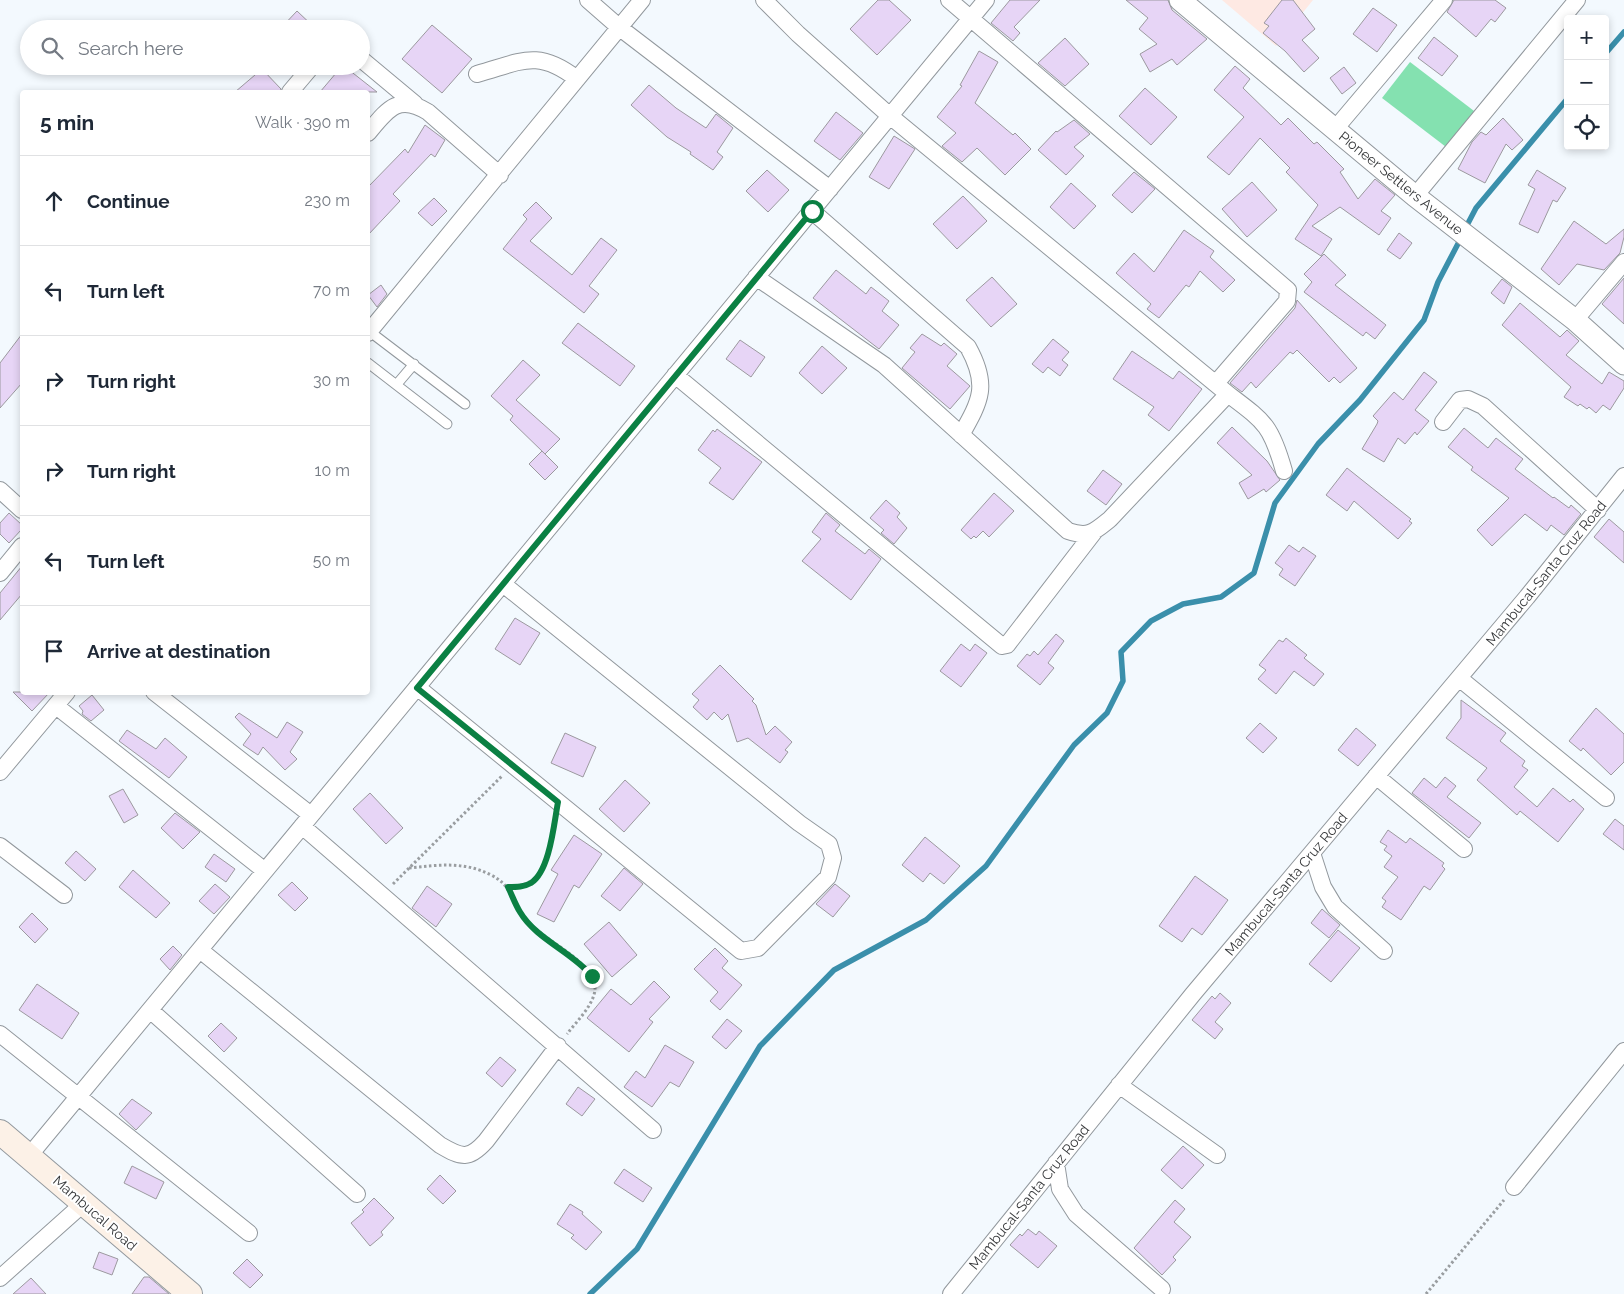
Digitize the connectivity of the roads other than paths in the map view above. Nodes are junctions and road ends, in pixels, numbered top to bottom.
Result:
1 (588, 0) edge
2 (642, 0) edge
3 (764, 0) edge
4 (949, 0) edge
5 (986, 0) edge
6 (1180, 0) edge
7 (1444, 0) edge
8 (1577, 0) edge
9 (970, 19) junction
10 (620, 28) junction
11 (370, 66) edge
12 (477, 74) dead end
13 (304, 75) edge
14 (577, 79) junction
15 (292, 90) edge
16 (415, 104) junction
17 (890, 116) junction
18 (1335, 129) junction
19 (370, 131) edge
20 (500, 175) junction
21 (830, 189) junction
22 (1415, 196) junction
23 (812, 211) junction
24 (1624, 262) edge
25 (756, 278) junction
26 (1575, 320) junction
27 (370, 330) edge
28 (370, 333) edge
29 (370, 364) edge
30 (414, 364) junction
31 (1624, 364) edge
32 (675, 375) junction
33 (397, 384) junction
34 (1222, 388) junction
35 (465, 404) dead end
36 (1443, 422) dead end
37 (448, 424) dead end
38 (960, 435) junction
39 (1284, 471) dead end
40 (1624, 476) edge
41 (0, 490) edge
42 (20, 508) edge
43 (1598, 510) junction
44 (1094, 532) junction
45 (20, 549) edge
46 (0, 574) edge
47 (503, 584) junction
48 (1459, 678) junction
49 (417, 688) junction
50 (65, 695) edge
51 (158, 695) edge
52 (56, 706) junction
53 (0, 772) edge
54 (1376, 776) junction
55 (1606, 798) dead end
56 (307, 821) junction
57 (0, 846) edge
58 (1464, 849) dead end
59 (1312, 853) junction
60 (265, 871) junction
61 (64, 895) dead end
62 (200, 950) junction
63 (1384, 951) dead end
64 (150, 1010) junction
65 (0, 1034) edge
66 (558, 1046) junction
67 (1624, 1052) edge
68 (1119, 1085) junction
69 (79, 1097) junction
70 (653, 1130) dead end
71 (0, 1132) edge
72 (1217, 1155) dead end
73 (30, 1156) junction
74 (1056, 1163) junction
75 (1514, 1187) road end
76 (357, 1194) dead end
77 (84, 1203) junction
78 (249, 1233) dead end
79 (0, 1278) edge
80 (1162, 1289) dead end
81 (190, 1294) edge
82 (951, 1294) edge

1 - 10 street
2 - 10 street
3 - 17 street
4 - 9 street
5 - 9 street
6 - 18 street, Pioneer Settlers Avenue
7 - 18 street
8 - 22 street
9 - 17 street
9 - 34 street
10 - 14 street
10 - 21 street
11 - 16 street
12 - 14 street
13 - 15 street
14 - 20 street
16 - 19 street
16 - 20 street
17 - 21 street
17 - 34 street
18 - 22 street, Pioneer Settlers Avenue
20 - 27 street
21 - 23 street
22 - 26 street, Pioneer Settlers Avenue
23 - 25 street
23 - 38 street
24 - 26 street
25 - 32 street
25 - 38 street
26 - 31 street, Pioneer Settlers Avenue
28 - 30 lane
29 - 33 lane
30 - 33 lane
30 - 35 lane
32 - 44 street
32 - 47 street
33 - 37 lane
34 - 39 street
34 - 44 street
36 - 43 street
38 - 44 street
40 - 43 street, Mambucal-Santa Cruz Road
41 - 42 street
43 - 48 street, Mambucal-Santa Cruz Road
45 - 46 street
47 - 49 street
47 - 49 street
48 - 54 street, Mambucal-Santa Cruz Road
48 - 55 street
49 - 56 street
50 - 52 street
51 - 56 street
52 - 53 street
52 - 60 street
54 - 58 street
54 - 59 street, Mambucal-Santa Cruz Road
56 - 60 street
56 - 66 street
57 - 61 street
59 - 63 street
59 - 68 street, Mambucal-Santa Cruz Road
60 - 62 street
62 - 64 street
62 - 66 street
64 - 69 street
64 - 76 street
65 - 69 street
66 - 70 street
67 - 75 street
68 - 72 street
68 - 74 street, Mambucal-Santa Cruz Road
69 - 73 street
69 - 78 street
71 - 73 main road, Mambucal Road
73 - 77 main road, Mambucal Road
74 - 80 street
74 - 82 street, Mambucal-Santa Cruz Road
77 - 79 street
77 - 81 main road, Mambucal Road

